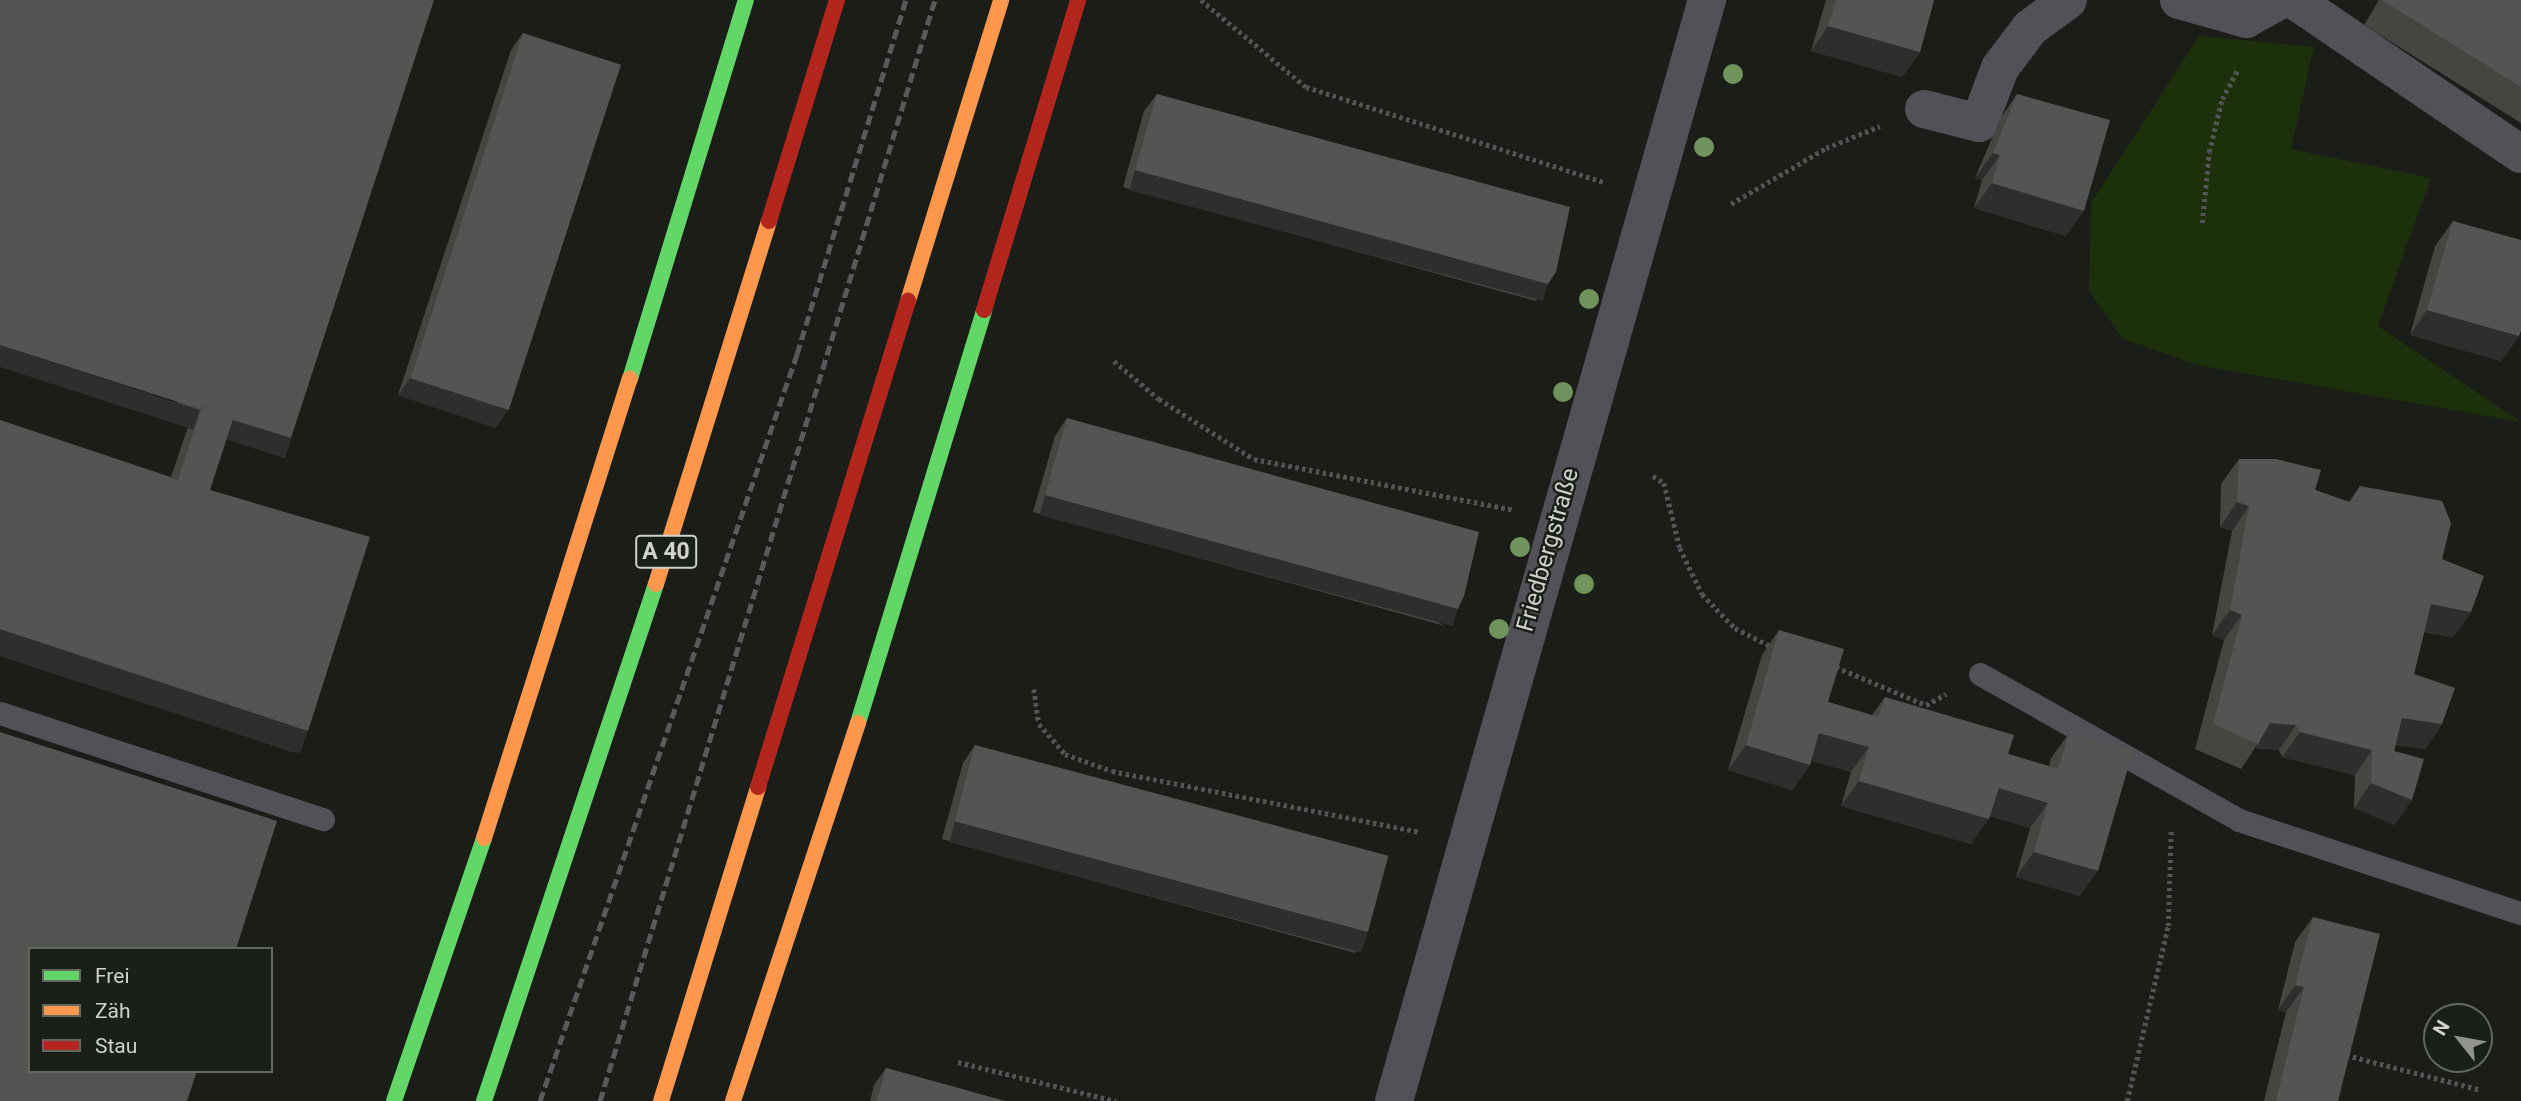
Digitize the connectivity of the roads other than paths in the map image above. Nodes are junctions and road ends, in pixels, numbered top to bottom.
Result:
1 (746, 0) edge
2 (836, 0) edge
3 (1001, 0) edge
4 (1078, 0) edge
5 (1707, 0) edge
6 (2068, 0) edge
7 (2179, 0) edge
8 (2280, 0) edge
9 (2294, 0) edge
10 (1924, 109) dead end
11 (2521, 154) edge
12 (1980, 674) road end
13 (0, 713) edge
14 (323, 819) dead end
15 (2521, 913) edge
16 (394, 1101) edge
17 (484, 1101) edge
18 (662, 1101) edge
19 (733, 1101) edge
20 (1394, 1101) edge

1 - 16 highway
2 - 17 highway, A 40
3 - 18 highway
4 - 19 highway
5 - 20 street, Friedbergstraße
6 - 10 street
7 - 8 street
9 - 11 street
12 - 15 lane
13 - 14 lane

